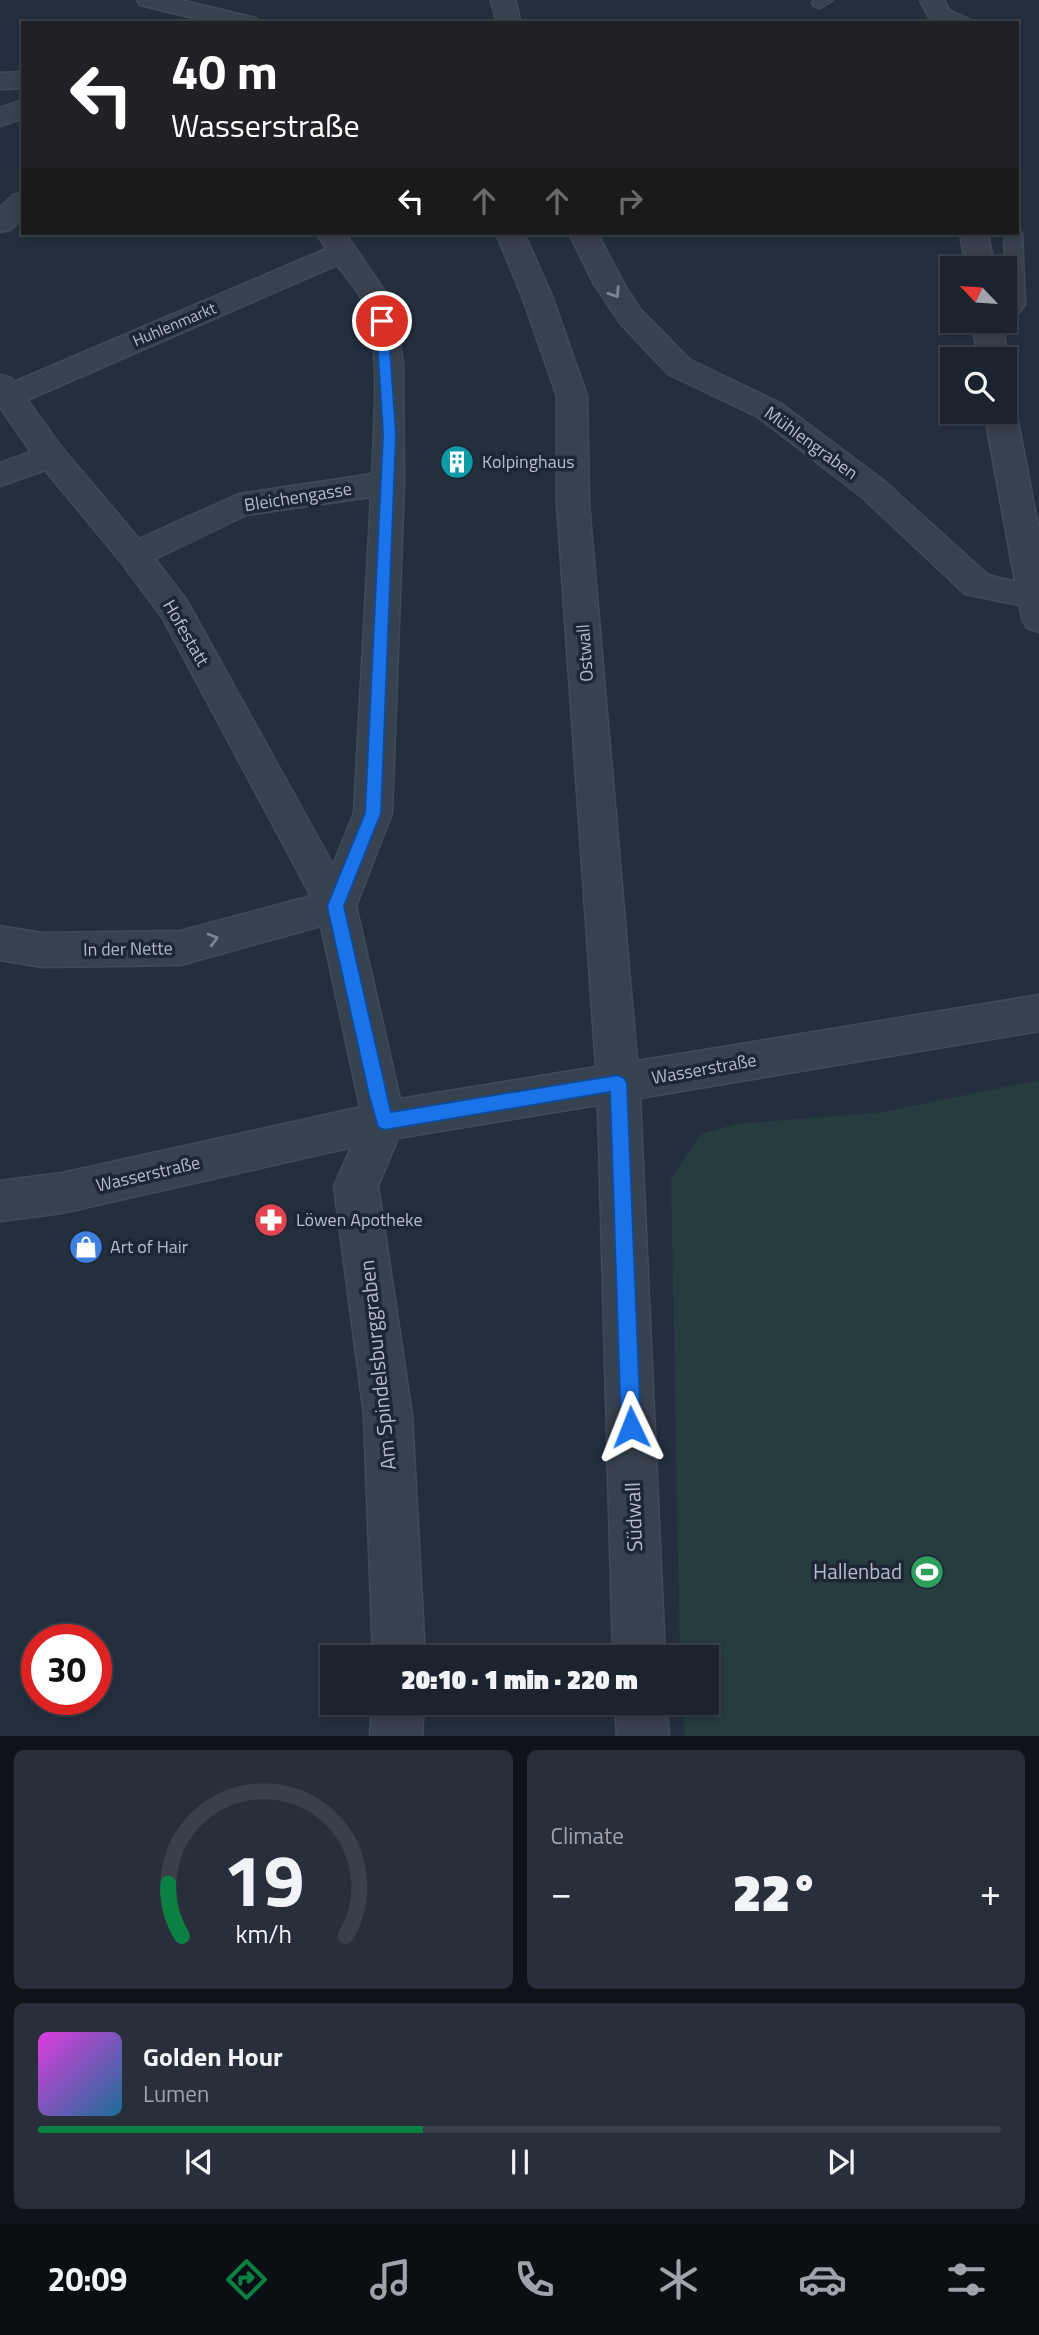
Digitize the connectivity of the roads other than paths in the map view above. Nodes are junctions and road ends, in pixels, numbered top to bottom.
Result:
1 (149, 0) edge
2 (503, 0) edge
3 (204, 11) edge
4 (939, 11) edge
5 (240, 21) edge
6 (508, 21) edge
7 (961, 21) edge
8 (21, 80) edge
9 (0, 81) edge
10 (21, 109) edge
11 (0, 118) edge
12 (21, 203) edge
13 (0, 224) edge
14 (511, 235) edge
15 (584, 235) edge
16 (974, 235) edge
17 (1013, 235) edge
18 (336, 243) edge
19 (978, 256) edge
20 (1014, 256) edge
21 (4, 390) edge
22 (1002, 424) edge
23 (51, 456) junction
24 (0, 475) edge
25 (388, 483) junction
26 (134, 555) junction
27 (1037, 609) edge
28 (335, 906) junction
29 (0, 943) edge
30 (1039, 1013) edge
31 (618, 1083) junction
32 (384, 1122) junction
33 (0, 1202) edge
34 (398, 1645) edge
35 (639, 1645) edge
36 (397, 1715) edge
37 (642, 1715) edge
38 (396, 1736) edge
39 (643, 1736) edge

1 - 3 street
2 - 6 street
3 - 5 street
4 - 7 lane
8 - 9 street
10 - 11 street
12 - 13 street
14 - 31 street, Ostwall
15 -> 27 street, Mühlengraben
16 - 19 street
17 - 20 lane
18 - 21 street, Huhlenmarkt
18 - 25 street
21 - 23 street, Hofestatt
22 - 27 street
23 - 24 street
23 - 26 street, Hofestatt
25 - 26 street, Bleichengasse
25 - 28 street
26 - 28 street, Hofestatt
29 -> 28 street, In der Nette
28 - 32 street, Hofestatt
30 - 31 street, Wasserstraße
31 - 32 street, Wasserstraße
31 - 35 street, Südwall
32 - 33 street, Wasserstraße
32 - 34 street, Am Spindelsburggraben
36 - 38 street
37 - 39 street

